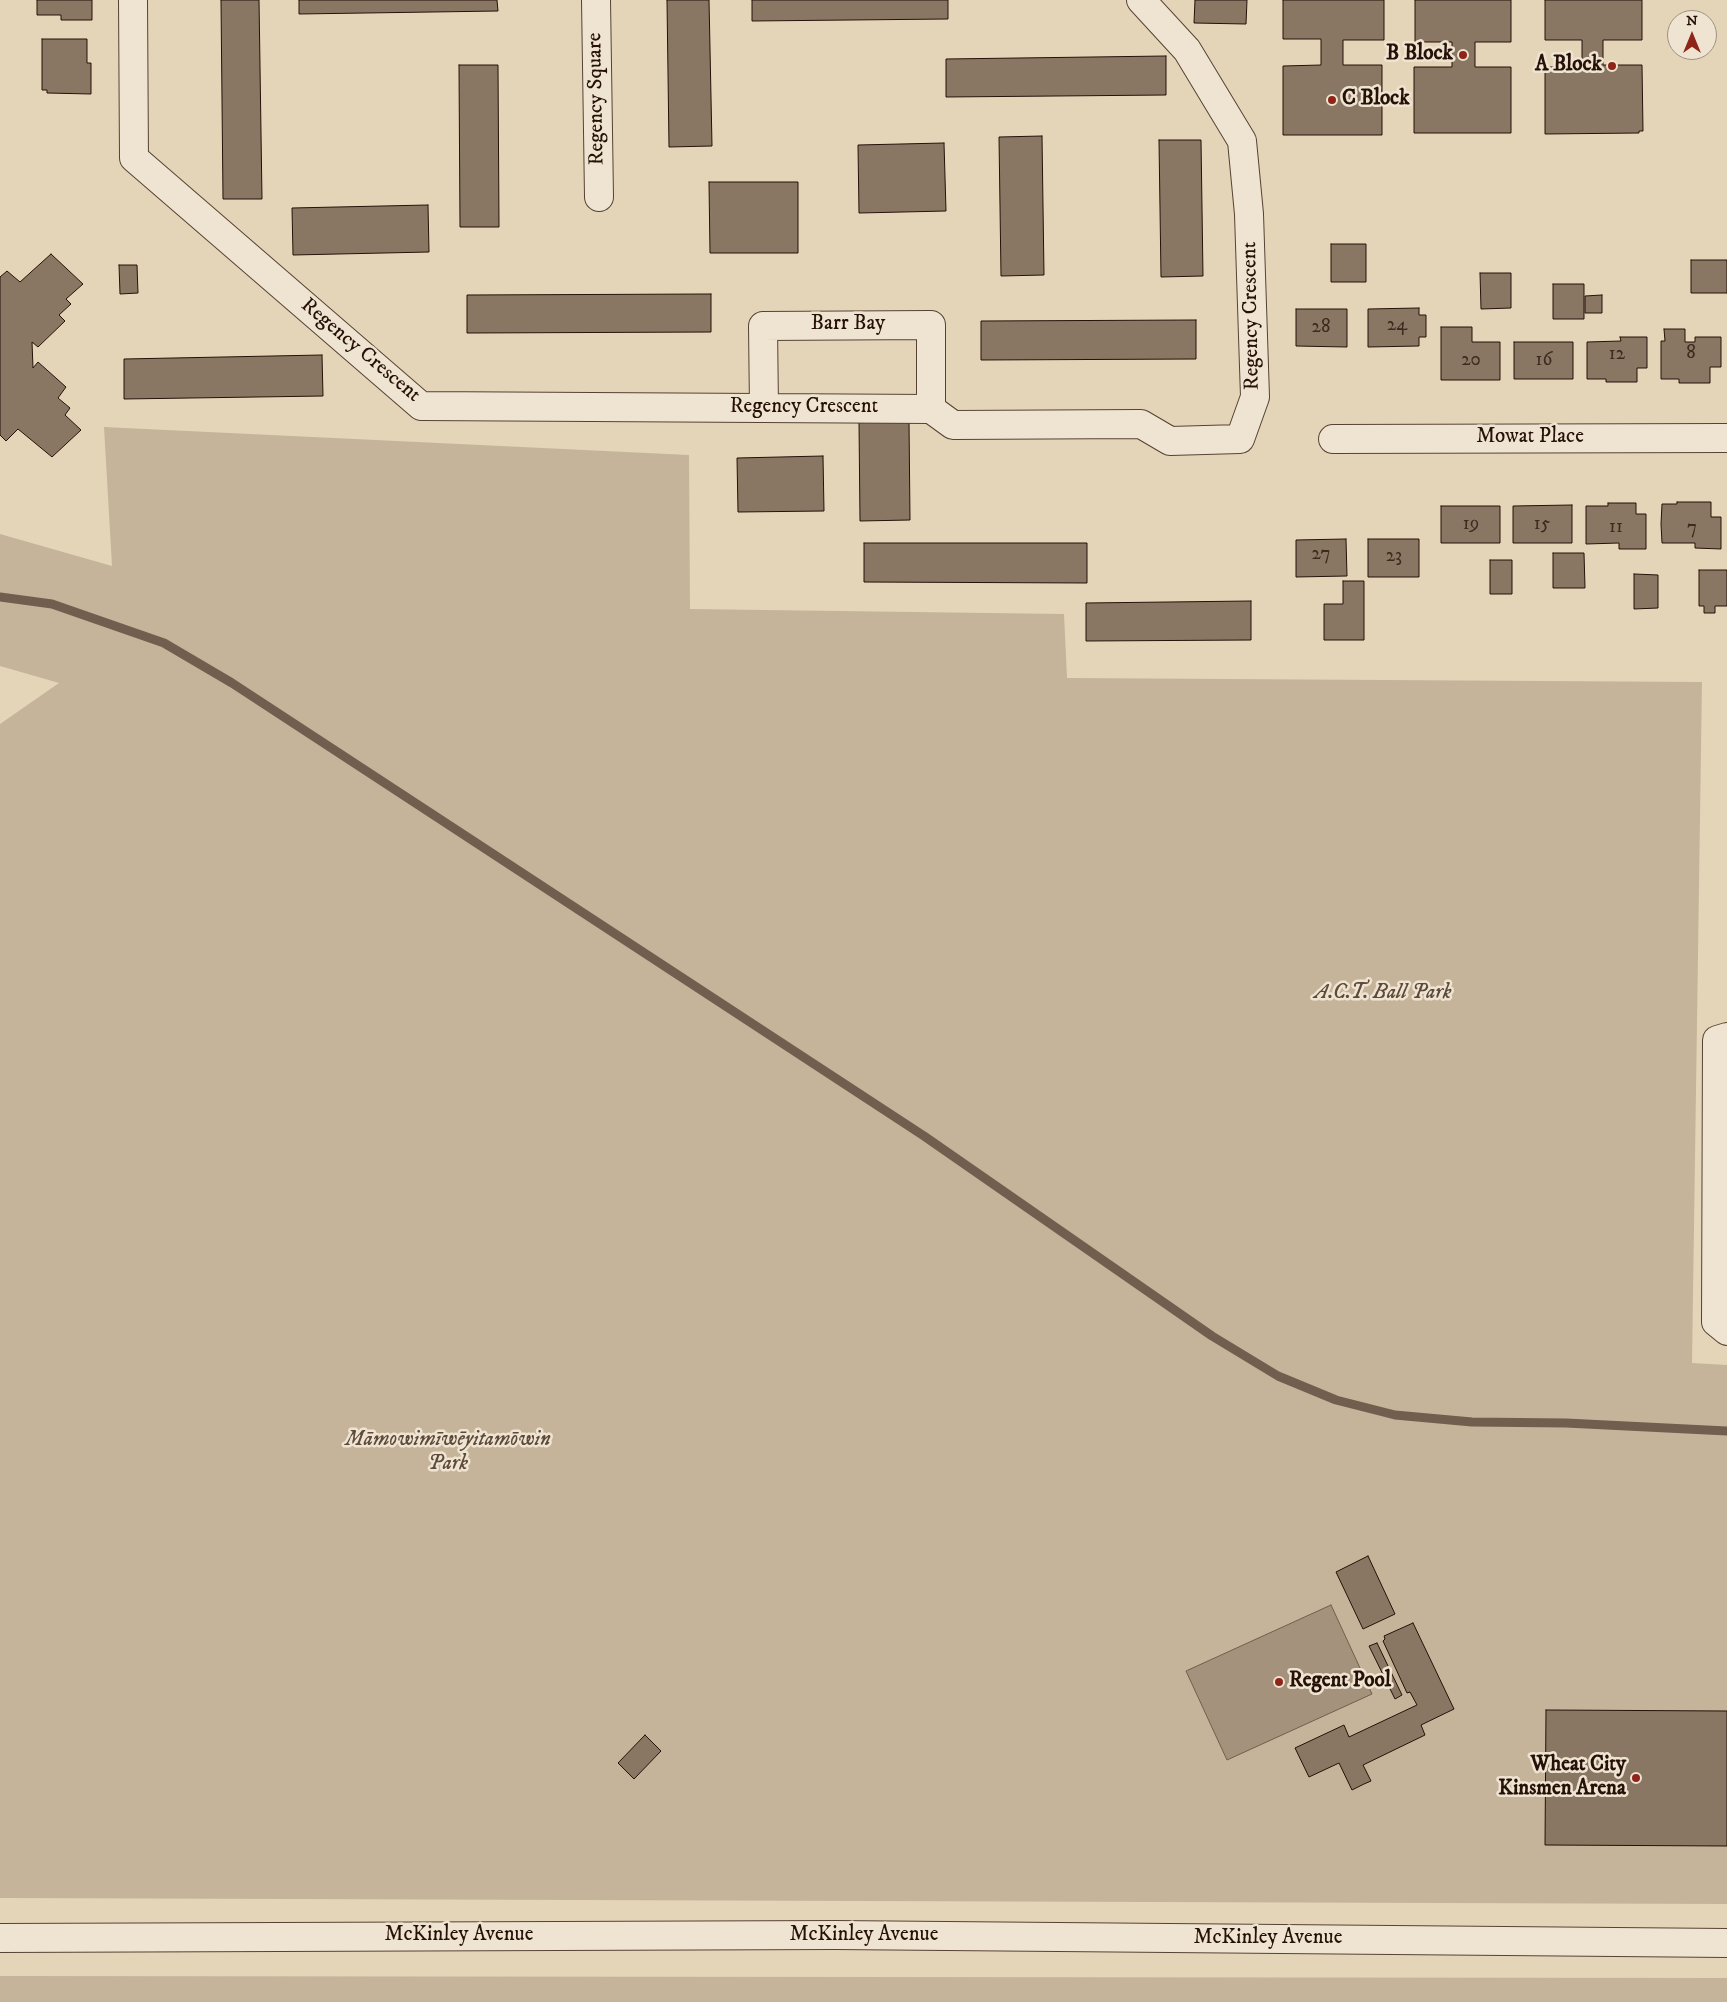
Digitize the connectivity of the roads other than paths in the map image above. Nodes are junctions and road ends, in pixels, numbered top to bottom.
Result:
1 (133, 0) edge
2 (596, 0) edge
3 (1140, 0) edge
4 (598, 197) dead end
5 (764, 408) junction
6 (931, 409) junction
7 (1727, 438) edge
8 (1333, 439) dead end
9 (1727, 1036) edge
10 (1727, 1331) edge
11 (0, 1938) edge
12 (1727, 1943) edge

1 - 5 street, Regency Crescent
2 - 4 street, Regency Square
3 - 6 street, Regency Crescent
5 - 6 street, Regency Crescent
5 - 6 street, Barr Bay
7 - 8 street, Mowat Place
9 - 10 street
11 - 12 street, McKinley Avenue

